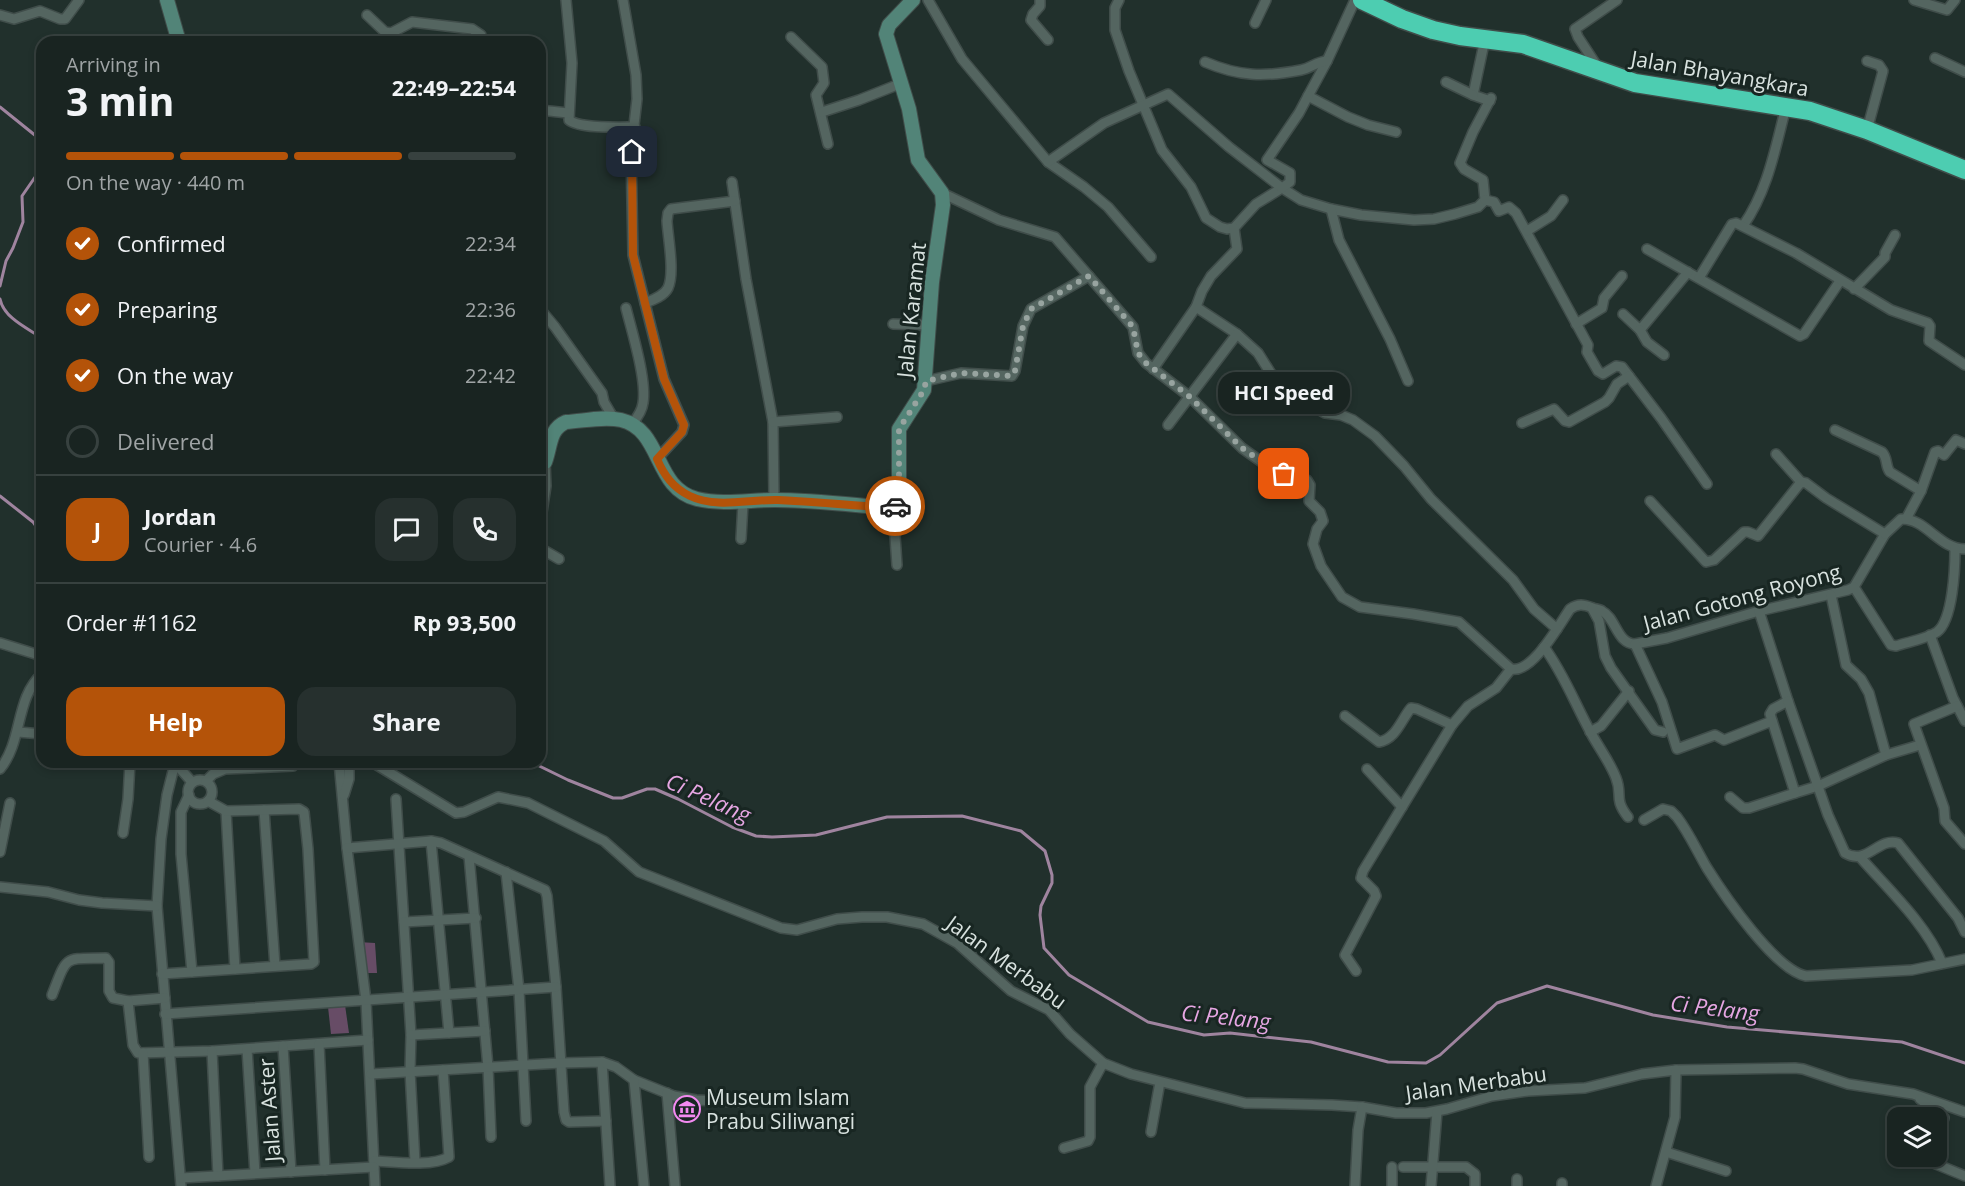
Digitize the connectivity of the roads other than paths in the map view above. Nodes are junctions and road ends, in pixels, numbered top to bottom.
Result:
1 (79, 0) edge
2 (167, 0) edge
3 (566, 0) edge
4 (622, 0) edge
5 (928, 0) edge
6 (1040, 0) edge
7 (1119, 0) edge
8 (1266, 0) edge
9 (1355, 0) edge
10 (1362, 0) edge
11 (1617, 0) edge
12 (1914, 0) edge
13 (1955, 0) edge
14 (910, 1) edge
15 (0, 15) edge
16 (367, 15) dead end
17 (1255, 23) dead end
18 (177, 36) edge
19 (481, 36) edge
20 (791, 37) dead end
21 (1485, 39) junction
22 (1048, 40) dead end
23 (1935, 58) dead end
24 (1327, 61) junction
25 (1867, 61) dead end
26 (1205, 62) dead end
27 (1600, 71) junction
28 (1965, 72) edge
29 (1446, 82) dead end
30 (902, 83) junction
31 (1473, 95) junction
32 (1308, 96) junction
33 (1144, 105) junction
34 (1786, 107) junction
35 (546, 111) edge
36 (822, 112) junction
37 (568, 113) junction
38 (635, 127) junction
39 (1867, 130) junction
40 (1396, 132) dead end
41 (828, 144) dead end
42 (1048, 162) junction
43 (1964, 166) edge
44 (732, 182) dead end
45 (1282, 188) junction
46 (942, 193) junction
47 (1485, 200) junction
48 (1563, 200) dead end
49 (735, 201) junction
50 (1331, 209) junction
51 (1743, 226) junction
52 (1234, 228) junction
53 (1527, 231) junction
54 (1895, 235) dead end
55 (1647, 249) dead end
56 (1151, 257) dead end
57 (1688, 272) junction
58 (1089, 276) junction
59 (1622, 276) dead end
60 (1699, 278) junction
61 (1840, 281) junction
62 (1854, 289) junction
63 (645, 303) junction
64 (1196, 307) junction
65 (626, 308) dead end
66 (1623, 314) dead end
67 (546, 316) edge
68 (893, 324) dead end
69 (1576, 324) junction
70 (928, 325) junction
71 (1640, 330) junction
72 (1238, 334) junction
73 (1664, 355) dead end
74 (1965, 365) edge
75 (1153, 369) junction
76 (1629, 376) junction
77 (926, 381) junction
78 (1408, 381) dead end
79 (1190, 397) junction
80 (837, 417) dead end
81 (614, 419) junction
82 (772, 422) junction
83 (1522, 423) dead end
84 (632, 424) junction
85 (1168, 424) dead end
86 (1835, 430) dead end
87 (1965, 444) edge
88 (546, 450) edge
89 (1776, 454) dead end
90 (657, 459) junction
91 (1802, 482) junction
92 (1707, 484) dead end
93 (1921, 491) junction
94 (774, 500) junction
95 (1650, 501) dead end
96 (743, 503) junction
97 (893, 507) junction
98 (1906, 519) junction
99 (1885, 534) junction
100 (741, 539) dead end
101 (1960, 549) edge
102 (546, 553) edge
103 (559, 559) dead end
104 (897, 565) dead end
105 (1854, 587) junction
106 (1831, 595) junction
107 (1592, 608) junction
108 (1759, 611) junction
109 (1557, 629) junction
110 (1930, 635) junction
111 (0, 643) edge
112 (1635, 644) junction
113 (1544, 647) junction
114 (36, 654) edge
115 (1511, 669) junction
116 (36, 679) edge
117 (1629, 691) junction
118 (1788, 701) junction
119 (1957, 706) junction
120 (1345, 716) dead end
121 (1772, 721) junction
122 (1965, 721) edge
123 (1452, 725) junction
124 (18, 732) junction
125 (1590, 732) junction
126 (1663, 732) dead end
127 (36, 734) edge
128 (1920, 745) junction
129 (1886, 755) junction
130 (130, 768) edge
131 (171, 768) edge
132 (178, 768) edge
133 (248, 768) edge
134 (340, 768) edge
135 (349, 768) edge
136 (382, 768) edge
137 (0, 769) edge
138 (1367, 769) dead end
139 (206, 781) junction
140 (192, 782) junction
141 (1818, 786) junction
142 (1795, 793) junction
143 (189, 795) junction
144 (343, 797) junction
145 (1730, 797) dead end
146 (396, 799) dead end
147 (208, 801) junction
148 (10, 803) dead end
149 (1402, 807) junction
150 (264, 810) junction
151 (226, 811) junction
152 (1628, 817) dead end
153 (1644, 819) dead end
154 (123, 833) dead end
155 (431, 841) junction
156 (398, 843) junction
157 (1965, 844) edge
158 (347, 848) junction
159 (0, 852) edge
160 (469, 856) junction
161 (1860, 857) junction
162 (506, 872) junction
163 (0, 887) edge
164 (157, 906) junction
165 (476, 918) junction
166 (439, 921) junction
167 (404, 922) junction
168 (1965, 932) edge
169 (1965, 959) edge
170 (1942, 963) junction
171 (275, 966) junction
172 (235, 969) junction
173 (1356, 971) dead end
174 (192, 972) junction
175 (162, 974) junction
176 (556, 987) junction
177 (519, 990) junction
178 (481, 993) junction
179 (52, 995) dead end
180 (446, 995) junction
181 (165, 998) junction
182 (409, 998) junction
183 (128, 1000) junction
184 (366, 1001) junction
185 (165, 1014) junction
186 (485, 1031) junction
187 (449, 1033) junction
188 (411, 1035) junction
189 (368, 1040) junction
190 (319, 1044) junction
191 (283, 1046) junction
192 (247, 1049) junction
193 (212, 1051) junction
194 (143, 1053) junction
195 (170, 1053) junction
196 (602, 1062) junction
197 (561, 1063) junction
198 (1102, 1063) junction
199 (522, 1065) junction
200 (488, 1067) junction
201 (443, 1070) junction
202 (1676, 1070) junction
203 (410, 1071) junction
204 (371, 1074) junction
205 (633, 1080) junction
206 (1160, 1082) junction
207 (667, 1093) junction
208 (1914, 1094) junction
209 (738, 1102) dead end
210 (1362, 1107) junction
211 (1930, 1107) edge
212 (1437, 1112) junction
213 (1965, 1112) edge
214 (526, 1121) dead end
215 (606, 1121) junction
216 (1151, 1132) dead end
217 (491, 1137) dead end
218 (1064, 1148) dead end
219 (1666, 1152) junction
220 (149, 1157) dead end
221 (415, 1162) junction
222 (374, 1164) junction
223 (1392, 1167) dead end
224 (1403, 1167) dead end
225 (1432, 1167) junction
226 (1943, 1167) edge
227 (325, 1170) junction
228 (1726, 1171) dead end
229 (291, 1172) junction
230 (255, 1173) junction
231 (218, 1176) junction
232 (1965, 1176) edge
233 (181, 1182) edge
234 (375, 1186) edge
235 (610, 1186) edge
236 (644, 1186) edge
237 (675, 1186) edge
238 (1355, 1186) edge
239 (1392, 1186) edge
240 (1431, 1186) edge
241 (1475, 1186) edge
242 (1656, 1186) edge

1 - 15 street
2 - 18 street
3 - 37 street
4 - 38 street
5 - 42 street
6 - 22 street
7 - 33 street
8 - 17 street
9 - 24 street
10 - 21 highway, Jalan Bhayangkara
11 - 27 street
12 - 13 street
14 - 30 street
16 - 19 street
20 - 36 street
21 - 27 highway, Jalan Bhayangkara
21 - 31 street
23 - 28 street
24 - 26 street
24 - 32 street
25 - 39 street
27 - 34 highway, Jalan Bhayangkara
29 - 31 street
30 - 36 street
30 - 46 street
31 - 47 street
32 - 40 street
32 - 45 street
33 - 42 street
33 - 45 street
33 - 52 street
34 - 39 highway, Jalan Bhayangkara
34 - 51 street
35 - 37 street
36 - 41 street
37 - 38 street
38 - 63 street
39 - 43 highway, Jalan Bhayangkara
42 - 56 street
44 - 49 street
45 - 50 street
45 - 52 street
46 - 58 street
46 - 70 street, Jalan Karamat
47 - 50 street
47 - 53 street
48 - 53 street
49 - 63 street
49 - 82 street
50 - 78 street
51 - 60 street
51 - 61 street
52 - 64 street
53 - 69 street
54 - 62 street
55 - 57 street
57 - 60 street
57 - 71 street
58 - 75 street
58 - 77 street
59 - 69 street
60 - 61 street
61 - 62 street
62 - 74 street
63 - 90 street
64 - 72 street
64 - 75 street
65 - 84 street
66 - 71 street
67 - 81 street
68 - 70 street
69 - 76 street
70 - 77 street, Jalan Karamat
71 - 73 street
72 - 79 street
72 - 109 street
75 - 79 street
76 - 83 street
76 - 92 street
77 - 97 street, Jalan Karamat
79 - 85 street
79 - 115 street
80 - 82 street
81 - 84 street
81 - 88 street
82 - 94 street
84 - 90 street
86 - 93 street
87 - 93 street
89 - 91 street
90 - 96 street
91 - 95 street
91 - 99 street
93 - 98 street
94 - 96 street
94 - 97 street
96 - 100 street
97 - 104 street
98 - 99 street, Jalan Gotong Royong
98 - 101 street
99 - 105 street, Jalan Gotong Royong
101 - 110 street
102 - 103 street
105 - 106 street, Jalan Gotong Royong
105 - 110 street
106 - 108 street, Jalan Gotong Royong
106 - 129 street
107 - 109 street
107 - 112 street, Jalan Gotong Royong
107 - 117 street
108 - 112 street, Jalan Gotong Royong
108 - 118 street
109 - 113 street
110 - 119 street
111 - 114 street
112 - 121 street
113 - 115 street
113 - 125 street
115 - 123 street
116 - 124 street
117 - 125 street
117 - 126 street
118 - 121 street
118 - 141 street
119 - 122 street
119 - 128 street
120 - 123 street
121 - 142 street
123 - 149 street
124 - 127 street
124 - 137 street
125 - 152 street
128 - 129 street
128 - 157 street
129 - 141 street
130 - 154 street
131 - 164 street
132 - 140 street
133 - 139 street
134 - 144 street
135 - 144 street
136 - 198 street, Jalan Merbabu
138 - 149 street
139 - 140 street
139 - 147 street
140 - 143 street
141 - 142 street
141 - 161 street
142 - 145 street
143 - 147 street
143 - 174 street
144 - 158 street
146 - 156 street
147 - 151 street
148 - 159 street
149 - 173 street
150 - 151 street
150 - 171 street
150 - 171 street
151 - 172 street
153 - 170 street
155 - 156 street
155 - 160 street
155 - 166 street
156 - 158 street
156 - 167 street
158 - 184 street
160 - 162 street
160 - 165 street
161 - 168 street
161 - 170 street
162 - 176 street
162 - 177 street
163 - 164 street
164 - 175 street
165 - 166 street
165 - 178 street
166 - 167 street
166 - 180 street
167 - 182 street
169 - 170 street
171 - 172 street
172 - 174 street
174 - 175 street
175 - 181 street
176 - 177 street
176 - 197 street
177 - 178 street
177 - 199 street
178 - 180 street
178 - 186 street
179 - 183 street
180 - 182 street
180 - 187 street
181 - 183 street
181 - 185 street
182 - 184 street
182 - 188 street
183 - 194 street
184 - 185 street
184 - 189 street
185 - 195 street
186 - 187 street
186 - 200 street
187 - 188 street
188 - 203 street
189 - 190 street
189 - 204 street
190 - 191 street
190 - 227 street
191 - 192 street
191 - 229 street, Jalan Aster
192 - 193 street
192 - 230 street
193 - 195 street
193 - 231 street
194 - 195 street
194 - 220 street
195 - 233 street
196 - 197 street
196 - 205 street
196 - 215 street
197 - 199 street
197 - 215 street
198 - 206 street, Jalan Merbabu
198 - 218 street
199 - 200 street
199 - 214 street
200 - 201 street
200 - 217 street
201 - 203 street
201 - 221 street
202 - 208 street, Jalan Merbabu
202 - 212 street, Jalan Merbabu
202 - 219 street
203 - 204 street
203 - 221 street
204 - 222 street
205 - 207 street
205 - 236 street
206 - 210 street, Jalan Merbabu
206 - 216 street
207 - 209 street
207 - 237 street
208 - 211 street
208 - 213 street, Jalan Merbabu
210 - 212 street, Jalan Merbabu
210 - 238 street
212 - 225 street
215 - 235 street
219 - 228 street
219 - 242 street
221 - 222 street
222 - 227 street
222 - 234 street
223 - 239 street
224 - 225 street
225 - 240 street
225 - 241 street
226 - 232 street
227 - 229 street
229 - 230 street
230 - 231 street
231 - 233 street

